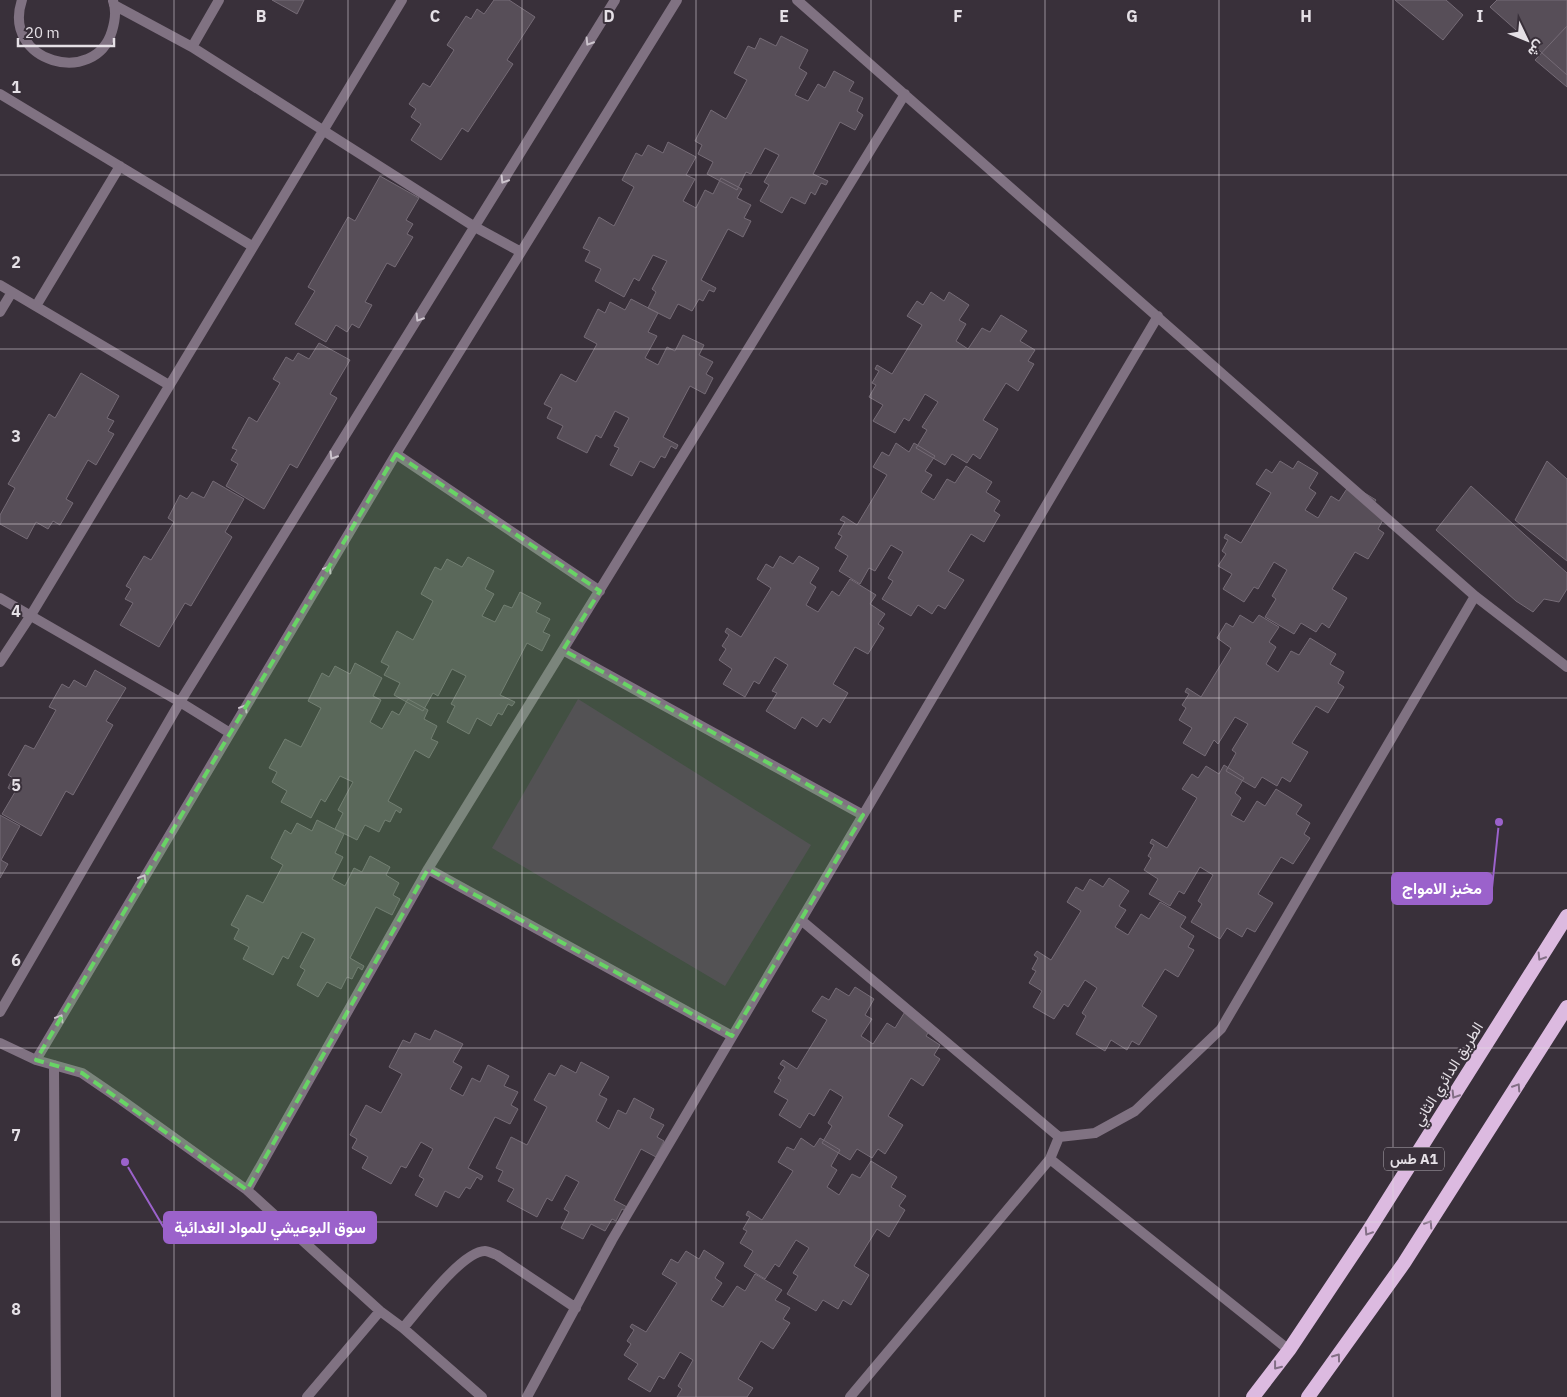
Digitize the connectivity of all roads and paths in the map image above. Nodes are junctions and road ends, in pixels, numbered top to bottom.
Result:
1 (22, 0) edge
2 (219, 0) edge
3 (402, 0) edge
4 (615, 0) edge
5 (677, 0) edge
6 (797, 0) edge
7 (113, 3) edge
8 (192, 47) junction
9 (0, 94) edge
10 (905, 94) junction
11 (323, 129) junction
12 (120, 166) junction
13 (475, 227) junction
14 (252, 246) junction
15 (521, 252) junction
16 (0, 284) edge
17 (12, 292) junction
18 (36, 306) junction
19 (0, 312) edge
20 (1158, 316) junction
21 (169, 385) junction
22 (396, 454) junction
23 (600, 591) junction
24 (1475, 596) junction
25 (0, 598) edge
26 (31, 615) junction
27 (563, 650) junction
28 (0, 662) edge
29 (1567, 667) edge
30 (180, 702) junction
31 (230, 733) junction
32 (863, 815) junction
33 (428, 869) junction
34 (1567, 916) edge
35 (801, 920) junction
36 (1567, 1007) edge
37 (0, 1012) edge
38 (732, 1036) junction
39 (0, 1043) edge
40 (36, 1060) junction
41 (54, 1064) junction
42 (1058, 1137) junction
43 (1050, 1159) junction
44 (247, 1190) junction
45 (576, 1308) junction
46 (380, 1311) junction
47 (403, 1328) junction
48 (1290, 1350) junction
49 (56, 1397) edge
50 (307, 1397) edge
51 (482, 1397) edge
52 (527, 1397) edge
53 (850, 1397) edge
54 (1253, 1397) edge
55 (1308, 1397) edge

1 - 7 street
2 - 8 street
3 - 11 street
4 -> 13 street
5 - 15 street
6 - 10 street
7 - 8 street
8 - 11 street
9 - 12 street
10 - 20 street
10 - 23 street
11 - 13 street
11 - 14 street
12 - 14 street
12 - 18 street
13 - 15 street
13 -> 30 street
14 - 21 street
15 - 22 street
16 - 17 street
17 - 18 street
17 - 19 street
18 - 21 street
20 - 24 street
20 - 32 street
21 - 26 street
22 - 23 street
31 -> 22 street
23 - 27 street
24 - 29 street
24 - 42 street
25 - 26 street
26 - 28 street
26 - 30 street
27 - 32 street
27 - 33 street
30 - 31 street
30 - 37 street
40 -> 31 street
32 - 35 street
33 - 38 street
33 - 44 street
34 -> 48 highway, الطريق الدائري الثاني / طس A1
35 - 38 street
35 - 42 street
55 -> 36 highway, طس A1
38 - 45 street
39 - 40 street
40 - 41 street
41 - 44 street
41 - 49 street
42 - 43 street
43 - 48 street
43 - 53 street
44 - 46 street
45 - 47 street
45 - 52 street
46 - 47 street
46 - 50 street
47 - 51 street
48 -> 54 highway, الطريق الدائري الثاني / طس A1

